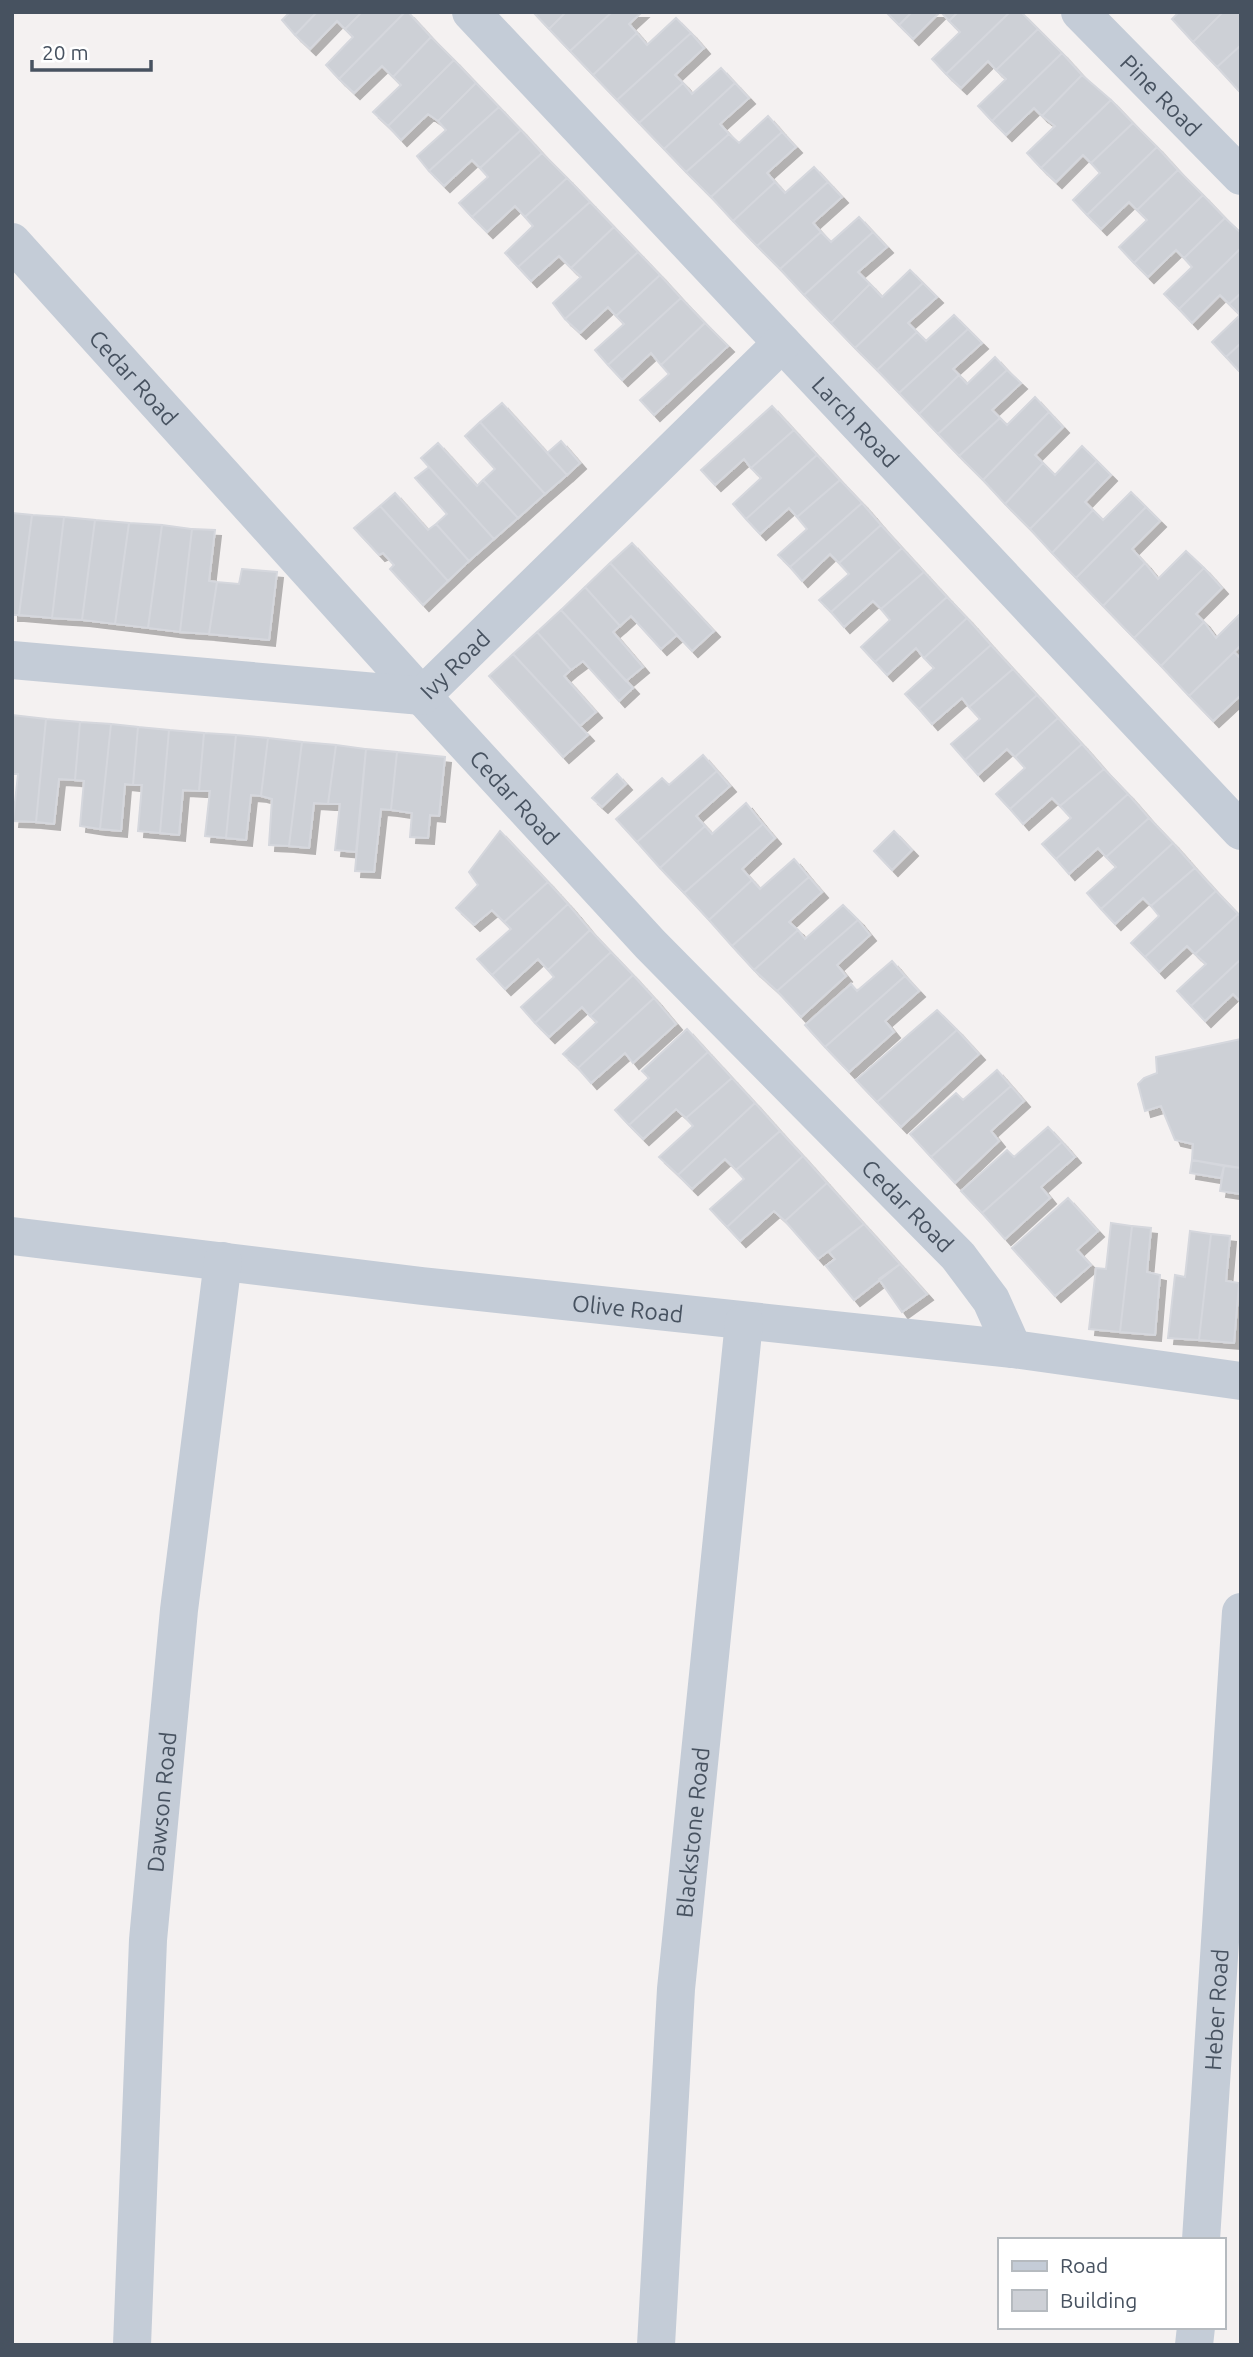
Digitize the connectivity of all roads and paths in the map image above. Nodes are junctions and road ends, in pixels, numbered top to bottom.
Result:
1 (471, 12) edge
2 (1080, 12) edge
3 (1241, 176) edge
4 (12, 242) edge
5 (782, 343) junction
6 (12, 660) edge
7 (422, 696) junction
8 (1241, 831) edge
9 (12, 1236) edge
10 (223, 1261) junction
11 (744, 1322) junction
12 (1013, 1349) junction
13 (1241, 1381) edge
14 (1241, 1612) edge
15 (1201, 2238) edge
16 (132, 2345) edge
17 (656, 2345) edge

1 - 5 street, Larch Road
2 - 3 street, Pine Road
4 - 7 street, Cedar Road
5 - 7 street, Ivy Road
5 - 8 street, Larch Road
6 - 7 street, Ivy Road
7 - 12 street, Cedar Road
9 - 10 street, Olive Road
10 - 11 street, Olive Road
10 - 16 street, Dawson Road
11 - 12 street, Olive Road
11 - 17 street, Blackstone Road
12 - 13 street, Olive Road
14 - 15 street, Heber Road

